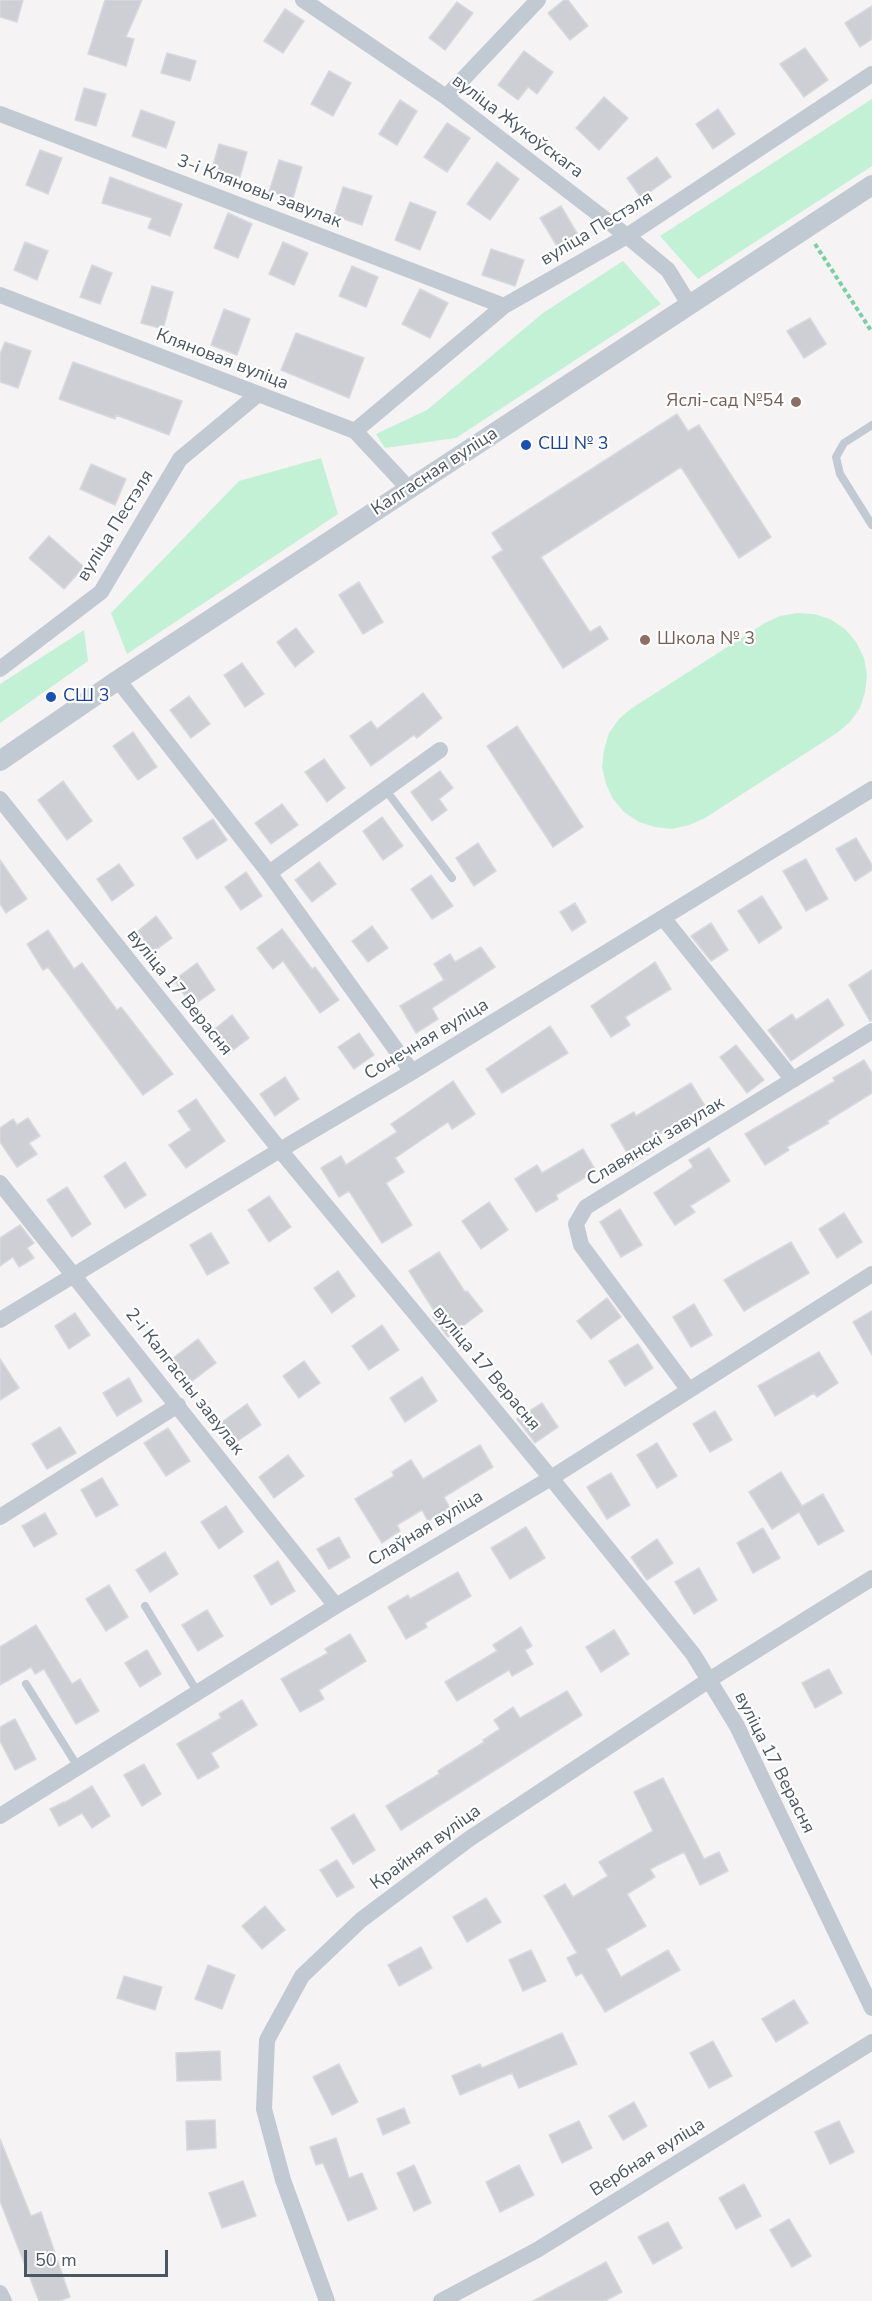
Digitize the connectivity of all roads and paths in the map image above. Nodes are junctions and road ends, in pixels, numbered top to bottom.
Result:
1 (303, 0) edge
2 (538, 0) edge
3 (872, 74) edge
4 (446, 97) junction
5 (0, 114) edge
6 (872, 185) edge
7 (804, 229) junction
8 (627, 236) junction
9 (0, 295) edge
10 (689, 304) junction
11 (504, 306) junction
12 (872, 332) edge
13 (257, 395) junction
14 (872, 424) edge
15 (354, 432) junction
16 (410, 490) junction
17 (872, 525) edge
18 (0, 669) edge
19 (118, 680) junction
20 (440, 750) dead end
21 (0, 761) edge
22 (386, 789) junction
23 (872, 789) edge
24 (0, 799) edge
25 (269, 873) junction
26 (452, 878) dead end
27 (664, 919) junction
28 (872, 1031) edge
29 (412, 1072) junction
30 (793, 1080) junction
31 (280, 1150) junction
32 (0, 1182) edge
33 (75, 1274) junction
34 (872, 1274) edge
35 (0, 1320) edge
36 (688, 1389) junction
37 (178, 1405) junction
38 (551, 1478) junction
39 (0, 1517) edge
40 (872, 1578) edge
41 (146, 1606) dead end
42 (336, 1606) junction
43 (710, 1680) junction
44 (26, 1684) dead end
45 (198, 1692) junction
46 (78, 1767) junction
47 (0, 1816) edge
48 (872, 2008) edge
49 (872, 2042) edge
50 (0, 2293) edge
51 (4, 2301) edge
52 (327, 2301) edge
53 (441, 2301) edge

1 - 4 street, вуліца Жукоўскага
2 - 4 street
3 - 8 street, вуліца Пестэля
4 - 8 street, вуліца Жукоўскага
5 - 11 street, 3-і Кляновы завулак
6 - 7 street, Калгасная вуліца
7 - 10 street, Калгасная вуліца
7 - 12 path
8 - 10 street, вуліца Жукоўскага
8 - 11 street, вуліца Пестэля
9 - 13 street, Кляновая вуліца
10 - 16 street, Калгасная вуліца
11 - 15 street, вуліца Пестэля
13 - 15 street, Кляновая вуліца
13 - 18 street, вуліца Пестэля
14 - 17 lane
15 - 16 street, Кляновая вуліца
16 - 19 street, Калгасная вуліца
19 - 21 street, Калгасная вуліца
19 - 25 street
20 - 22 street
22 - 25 street
22 - 26 lane
23 - 27 street, Сонечная вуліца
24 - 31 street, вуліца 17 Верасня
25 - 29 street
27 - 29 street, Сонечная вуліца
27 - 30 street
28 - 30 street, Славянскі завулак
29 - 31 street, Сонечная вуліца
30 - 36 street, Славянскі завулак
31 - 33 street, Сонечная вуліца
31 - 38 street, вуліца 17 Верасня
32 - 33 street, 2-і Калгасны завулак
33 - 35 street, Сонечная вуліца
33 - 37 street, 2-і Калгасны завулак
34 - 36 street, Слаўная вуліца
36 - 38 street, Слаўная вуліца
37 - 39 street
37 - 42 street, 2-і Калгасны завулак
38 - 42 street, Слаўная вуліца
38 - 43 street, вуліца 17 Верасня
40 - 43 street, Крайняя вуліца
41 - 45 lane
42 - 45 street, Слаўная вуліца
43 - 48 street, вуліца 17 Верасня
43 - 52 street, Крайняя вуліца
44 - 46 lane
45 - 46 street, Слаўная вуліца
46 - 47 street, Слаўная вуліца
49 - 53 street, Вербная вуліца
50 - 51 street

